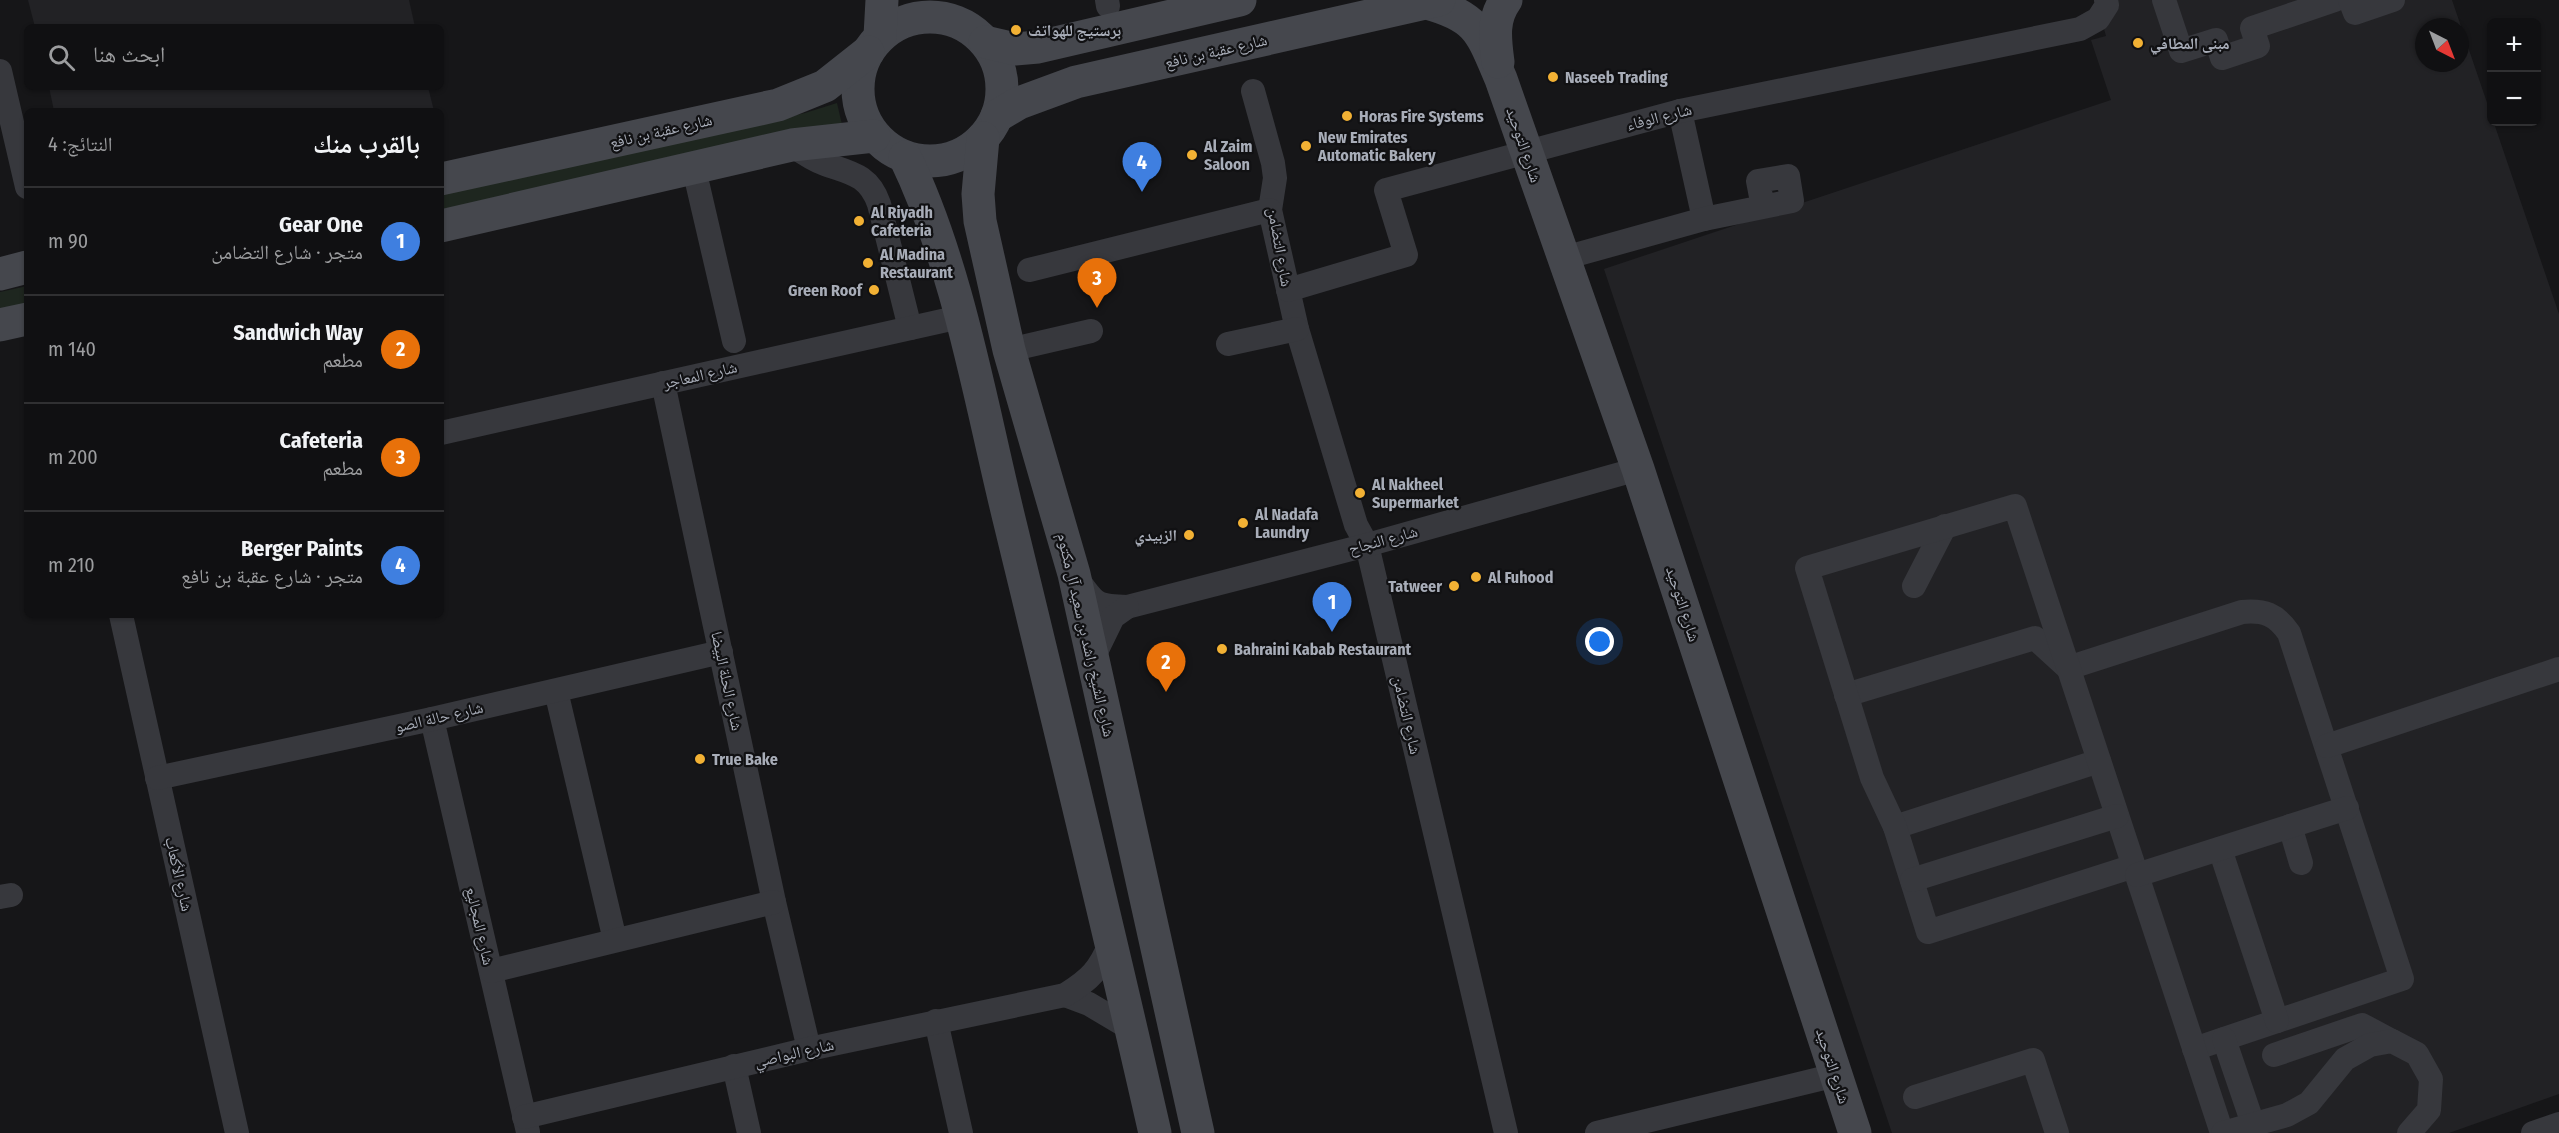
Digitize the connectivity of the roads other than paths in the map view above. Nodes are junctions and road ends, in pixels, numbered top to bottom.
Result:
1 (882, 0) edge
2 (1240, 0) edge
3 (1506, 0) edge
4 (2106, 0) edge
5 (2164, 0) edge
6 (2335, 0) edge
7 (2350, 0) edge
8 (2393, 0) edge
9 (1433, 2) edge
10 (965, 22) edge
11 (874, 44) junction
12 (0, 70) edge
13 (1501, 79) junction
14 (1254, 91) dead end
15 (1680, 111) junction
16 (990, 127) junction
17 (874, 136) junction
18 (792, 145) junction
19 (1526, 152) junction
20 (905, 157) junction
21 (694, 169) junction
22 (24, 174) edge
23 (444, 178) edge
24 (1763, 207) dead end
25 (1270, 210) junction
26 (1704, 219) junction
27 (444, 225) edge
28 (1564, 258) junction
29 (24, 268) edge
30 (1029, 270) dead end
31 (0, 274) edge
32 (1288, 290) junction
33 (960, 317) junction
34 (24, 320) edge
35 (0, 325) edge
36 (910, 328) junction
37 (1297, 328) junction
38 (1091, 331) dead end
39 (734, 341) dead end
40 (1228, 344) dead end
41 (1009, 350) junction
42 (663, 383) junction
43 (444, 432) edge
44 (1638, 469) junction
45 (1945, 526) junction
46 (1367, 545) junction
47 (1074, 573) junction
48 (1914, 586) dead end
49 (1127, 607) junction
50 (122, 618) edge
51 (721, 652) junction
52 (1093, 658) junction
53 (2068, 668) junction
54 (2559, 669) edge
55 (556, 691) junction
56 (1846, 695) junction
57 (432, 719) junction
58 (2327, 746) junction
59 (2099, 761) junction
60 (157, 778) junction
61 (2347, 808) junction
62 (2117, 816) junction
63 (2290, 826) junction
64 (1895, 827) junction
65 (2220, 849) junction
66 (2301, 863) dead end
67 (2135, 870) junction
68 (1912, 880) junction
69 (774, 902) junction
70 (615, 940) junction
71 (1111, 942) junction
72 (491, 971) junction
73 (1065, 995) junction
74 (936, 1021) junction
75 (2277, 1022) junction
76 (1131, 1029) junction
77 (2224, 1039) junction
78 (2392, 1041) junction
79 (809, 1049) junction
80 (2194, 1049) junction
81 (2274, 1055) dead end
82 (734, 1066) junction
83 (1836, 1075) junction
84 (1915, 1097) dead end
85 (2253, 1124) junction
86 (2559, 1124) edge
87 (526, 1125) edge
88 (1154, 1130) edge
89 (237, 1133) edge
90 (749, 1133) edge
91 (961, 1133) edge
92 (1185, 1133) edge
93 (1198, 1133) edge
94 (1506, 1133) edge
95 (1597, 1133) edge
96 (1855, 1133) edge
97 (2058, 1133) edge
98 (2222, 1133) edge
99 (2409, 1133) edge
100 (2533, 1133) edge

1 - 11 street
2 - 10 street
3 - 13 street, شارع التوحيد
4 - 15 street, شارع الوفاء
5 - 6 street
7 - 8 street
9 - 13 street, شارع التوحيد
9 - 16 street, شارع عقبة بن نافع
10 - 11 street
10 - 16 street
11 - 17 street
11 - 23 street, شارع عقبة بن نافع
12 - 22 street
13 - 19 street, شارع التوحيد
14 - 25 street, شارع التضامن
15 - 19 street, شارع الوفاء
15 - 26 street
16 - 20 street
16 - 41 street, شارع الشيخ راشد بن سعيد آل مكتوم
17 - 18 street
17 - 20 street
18 - 21 street
18 - 36 street
19 - 28 street, شارع التوحيد
19 - 32 street, شارع الوفاء
20 - 33 street
21 - 27 street
21 - 39 street
24 - 26 street
25 - 30 street
25 - 32 street, شارع التضامن
26 - 28 street
28 - 44 street, شارع التوحيد
29 - 31 street
32 - 37 street, شارع التضامن
33 - 36 street, شارع المعاجر
33 - 71 street
34 - 35 street
36 - 42 street, شارع المعاجر
37 - 40 street
37 - 46 street, شارع التضامن
38 - 41 street
41 - 47 street, شارع الشيخ راشد بن سعيد آل مكتوم
42 - 43 street, شارع المعاجر
42 - 51 street, شارع الحلة البيضا
44 - 46 street, شارع النجاح
44 - 83 street, شارع التوحيد
45 - 48 street
45 - 53 street
45 - 56 street
46 - 49 street, شارع النجاح
46 - 94 street, شارع التضامن
47 - 49 street, شارع النجاح
47 - 52 street, شارع الشيخ راشد بن سعيد آل مكتوم
49 - 52 street
50 - 60 street, شارع الأكعاب
51 - 55 street, شارع حالة الصو
51 - 69 street, شارع الحلة البيضا
52 - 93 street, شارع الشيخ راشد بن سعيد آل مكتوم
53 - 56 street
53 - 58 street
53 - 59 street
54 - 58 street
55 - 57 street, شارع حالة الصو
55 - 70 street
56 - 64 street
57 - 60 street, شارع حالة الصو
57 - 72 street, شارع المجاليع
58 - 61 street
59 - 62 street
59 - 64 street
60 - 89 street, شارع الأكعاب
61 - 63 street
61 - 75 street
62 - 67 street
62 - 68 street
63 - 65 street
63 - 66 street
64 - 68 street
65 - 67 street
65 - 75 street
67 - 68 street
67 - 80 street
69 - 70 street
69 - 79 street, شارع الحلة البيضا
70 - 72 street
71 - 73 street, شارع البواصي
71 - 76 street
72 - 87 street, شارع المجاليع
73 - 74 street, شارع البواصي
73 - 76 street
74 - 79 street, شارع البواصي
74 - 91 street
75 - 77 street
76 - 88 street
77 - 80 street
77 - 85 street
78 - 81 street
78 - 85 street
78 - 99 street
79 - 82 street, شارع البواصي
80 - 98 street
82 - 87 street, شارع البواصي
82 - 90 street
83 - 95 street
83 - 96 street, شارع التوحيد
84 - 97 street
85 - 98 street
86 - 100 street
88 - 92 street

